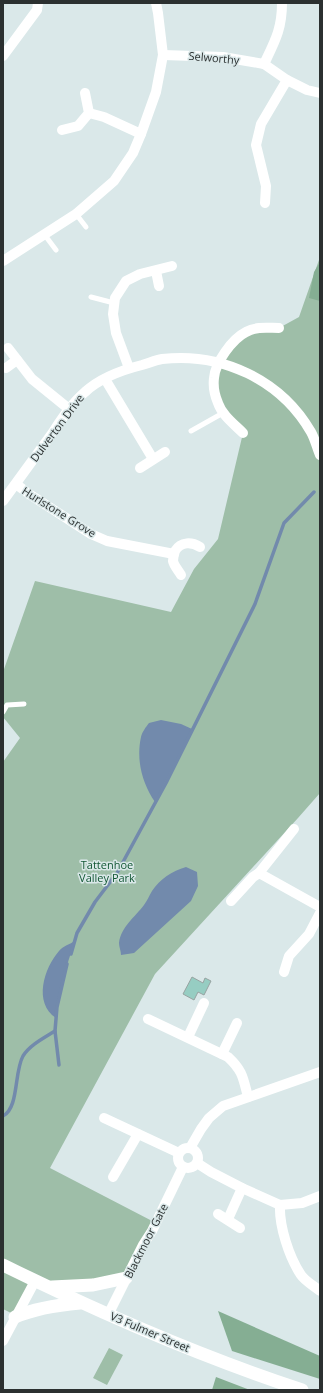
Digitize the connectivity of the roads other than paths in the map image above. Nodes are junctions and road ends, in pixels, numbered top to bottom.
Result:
1 (38, 3) edge
2 (156, 3) edge
3 (282, 3) edge
4 (163, 55) junction
5 (3, 56) edge
6 (264, 64) junction
7 (287, 80) junction
8 (84, 93) dead end
9 (320, 93) edge
10 (89, 113) junction
11 (62, 130) dead end
12 (141, 134) junction
13 (264, 204) dead end
14 (76, 214) junction
15 (86, 227) dead end
16 (44, 234) junction
17 (56, 250) dead end
18 (3, 261) edge
19 (172, 266) dead end
20 (156, 271) junction
21 (160, 286) dead end
22 (91, 297) dead end
23 (114, 302) junction
24 (279, 328) dead end
25 (8, 348) dead end
26 (17, 360) junction
27 (218, 363) junction
28 (6, 368) dead end
29 (129, 368) junction
30 (105, 379) junction
31 (69, 409) junction
32 (223, 413) junction
33 (191, 431) dead end
34 (243, 433) dead end
35 (165, 452) dead end
36 (320, 455) edge
37 (153, 459) junction
38 (140, 468) dead end
39 (16, 484) junction
40 (3, 501) edge
41 (200, 547) dead end
42 (174, 554) junction
43 (181, 575) dead end
44 (24, 704) dead end
45 (3, 712) edge
46 (294, 828) dead end
47 (259, 873) junction
48 (231, 901) dead end
49 (320, 907) edge
50 (320, 913) edge
51 (284, 972) dead end
52 (204, 1003) dead end
53 (148, 1019) dead end
54 (238, 1023) dead end
55 (188, 1037) junction
56 (222, 1054) junction
57 (320, 1072) edge
58 (248, 1096) junction
59 (104, 1118) dead end
60 (138, 1134) junction
61 (190, 1148) junction
62 (179, 1153) junction
63 (197, 1162) junction
64 (183, 1167) junction
65 (113, 1177) dead end
66 (242, 1188) junction
67 (320, 1196) edge
68 (280, 1205) junction
69 (218, 1214) dead end
70 (228, 1219) junction
71 (240, 1228) dead end
72 (3, 1265) edge
73 (126, 1278) junction
74 (35, 1281) junction
75 (48, 1287) junction
76 (320, 1291) edge
77 (82, 1303) junction
78 (108, 1315) junction
79 (15, 1317) junction
80 (3, 1341) edge
81 (302, 1390) edge

1 - 5 street
2 - 4 street
3 - 6 street
4 - 6 street, Selworthy
4 - 12 street
6 - 7 street, Selworthy
7 - 9 street, Selworthy
7 - 13 street
8 - 10 street
10 - 11 street
10 - 12 street
12 - 14 street
14 - 15 lane
14 - 16 street
16 - 17 lane
16 - 18 street
19 - 20 street
20 - 21 street
20 - 23 street
22 - 23 lane
23 - 29 street
24 - 27 street
25 - 26 street
26 - 28 street
26 - 31 street
27 - 29 street, Dulverton Drive
27 - 32 street
27 - 36 street, Dulverton Drive
29 - 30 street, Dulverton Drive
30 - 31 street, Dulverton Drive
30 - 37 street
31 - 39 street, Dulverton Drive
32 - 33 lane
32 - 34 street
35 - 37 street
37 - 38 street
39 - 40 street, Dulverton Drive
39 - 42 street, Hurlstone Grove
41 - 42 street
42 - 43 street
44 - 45 lane
46 - 47 street
47 - 48 street
47 - 49 street
50 - 51 street
52 - 55 street
53 - 55 street
54 - 56 street
55 - 56 street
56 - 58 street
57 - 58 street
58 - 61 street
59 - 60 street
60 - 62 street
60 - 65 street
61 - 62 street
61 - 63 street
62 - 64 street
63 - 64 street
63 - 66 street
64 - 73 street, Blackmoor Gate
66 - 68 street
66 - 70 street
67 - 68 street
68 - 76 street
69 - 70 street
70 - 71 street
72 - 74 street, V3 Fulmer Street
73 - 75 street
73 - 78 street, Blackmoor Gate
74 - 75 street, V3 Fulmer Street
74 - 79 street
75 - 77 street, V3 Fulmer Street
77 - 78 street, V3 Fulmer Street
77 - 79 street
78 - 81 street, V3 Fulmer Street
79 - 80 street

